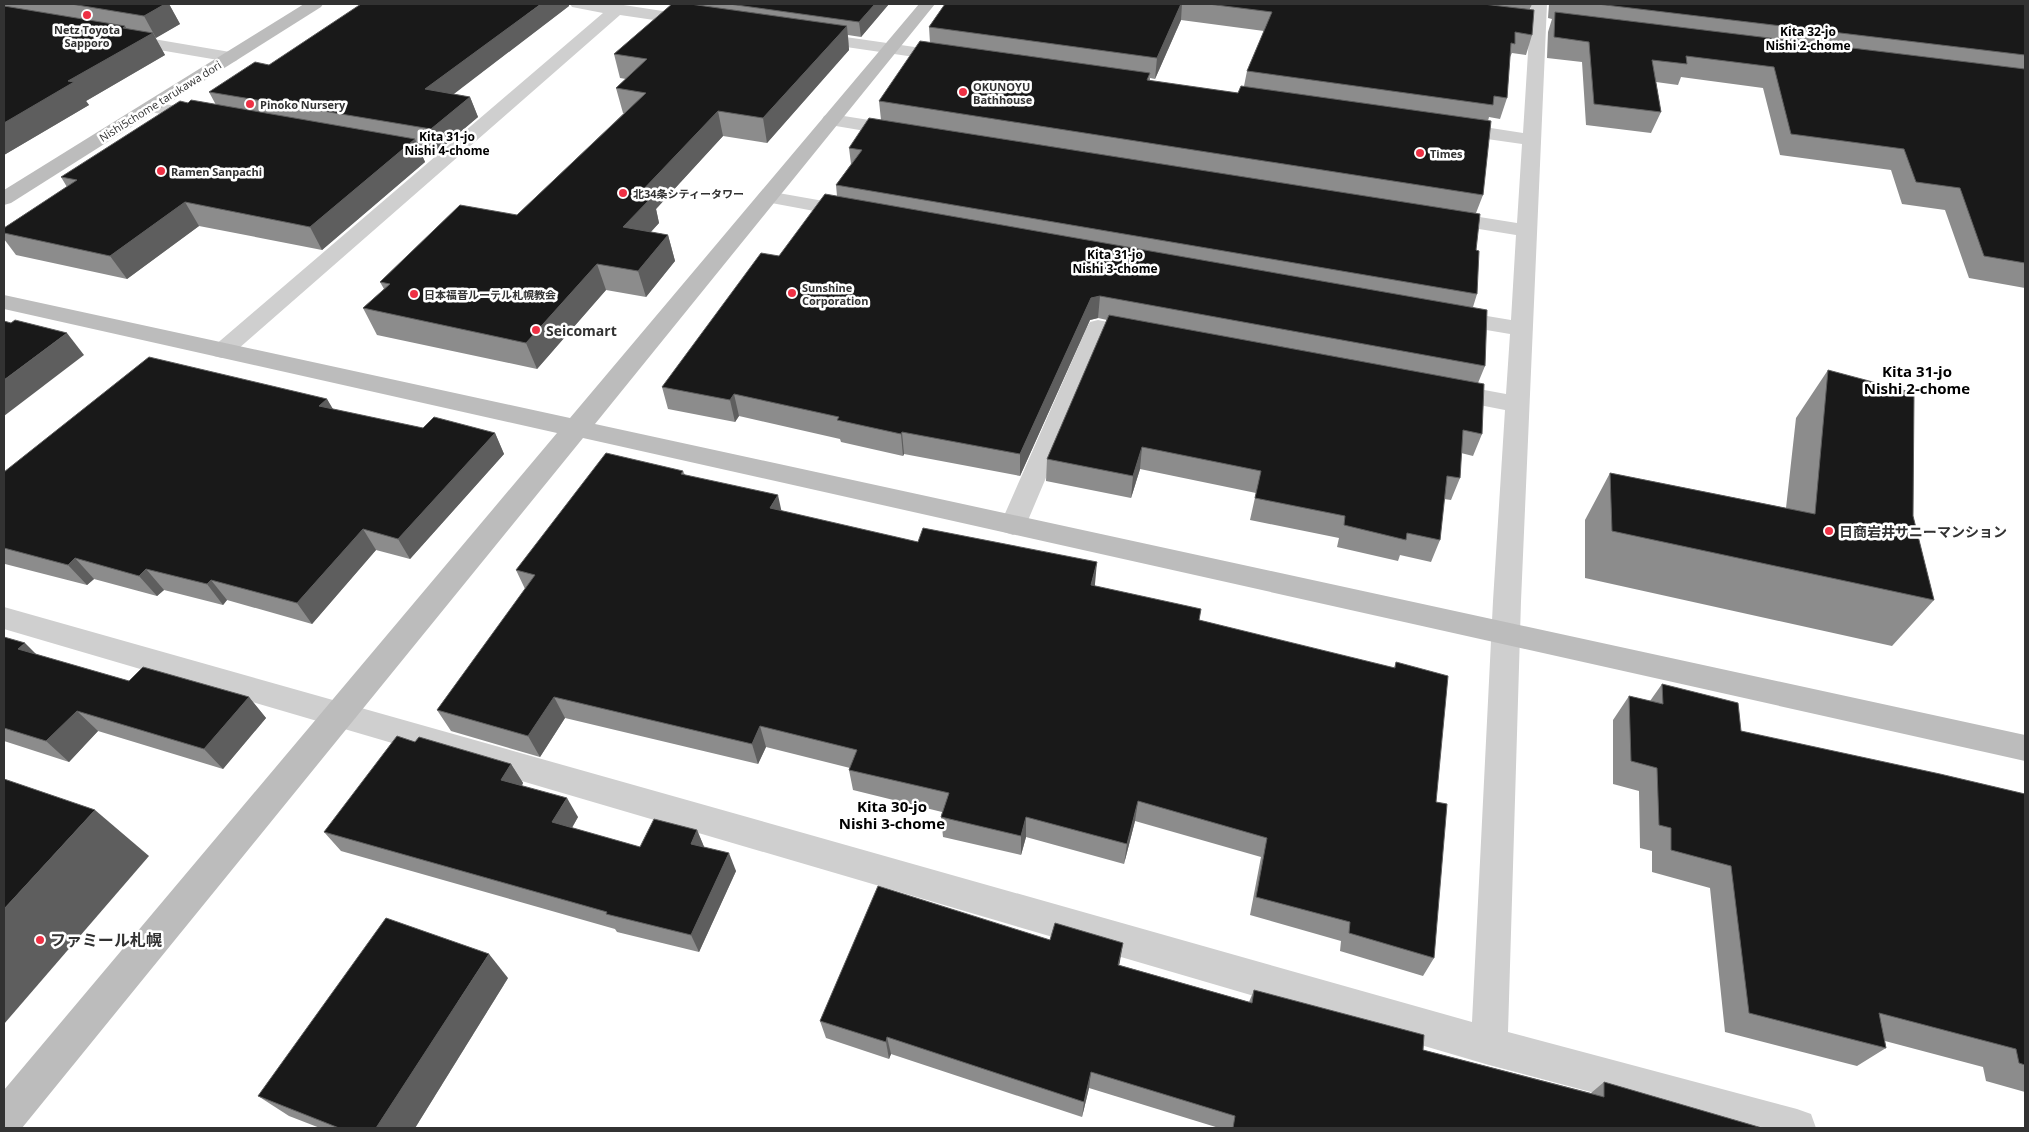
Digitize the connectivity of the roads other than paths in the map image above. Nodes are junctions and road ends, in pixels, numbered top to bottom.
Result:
1 (316, 4) edge
2 (578, 4) edge
3 (927, 4) edge
4 (617, 9) junction
5 (1538, 19) edge
6 (716, 24) edge
7 (795, 35) edge
8 (109, 37) edge
9 (890, 49) junction
10 (230, 57) junction
11 (965, 60) edge
12 (151, 107) junction
13 (218, 118) edge
14 (831, 120) junction
15 (1435, 126) edge
16 (920, 134) edge
17 (1533, 140) junction
18 (423, 155) dead end
19 (443, 158) junction
20 (767, 196) junction
21 (4, 199) edge
22 (867, 214) edge
23 (1426, 215) edge
24 (1528, 231) junction
25 (4, 302) edge
26 (1430, 313) edge
27 (1522, 329) junction
28 (1157, 338) edge
29 (222, 351) junction
30 (1423, 387) edge
31 (1519, 405) junction
32 (575, 430) junction
33 (1013, 525) junction
34 (4, 618) edge
35 (1506, 634) junction
36 (338, 714) junction
37 (2025, 748) edge
38 (1489, 1046) junction
39 (4, 1120) edge
40 (1797, 1128) edge

1 - 10 street, Nishi5chome tarukawa dori
2 - 4 street
3 - 9 street
4 - 6 street
4 - 19 street
5 - 17 street
7 - 9 street
8 - 10 street
9 - 11 street
9 - 14 street
10 - 12 street, Nishi5chome tarukawa dori
12 - 13 street
12 - 21 street, Nishi5chome tarukawa dori
14 - 16 street
14 - 20 street
15 - 17 street
17 - 24 street
18 - 19 street
19 - 29 street
20 - 22 street
20 - 32 street
23 - 24 street
24 - 27 street
25 - 29 street
26 - 27 street
27 - 31 street
28 - 33 street
29 - 32 street
30 - 31 street
31 - 35 street
32 - 33 street
32 - 36 street
33 - 35 street
34 - 36 street
35 - 37 street
35 - 38 street
36 - 38 street
36 - 39 street
38 - 40 street

